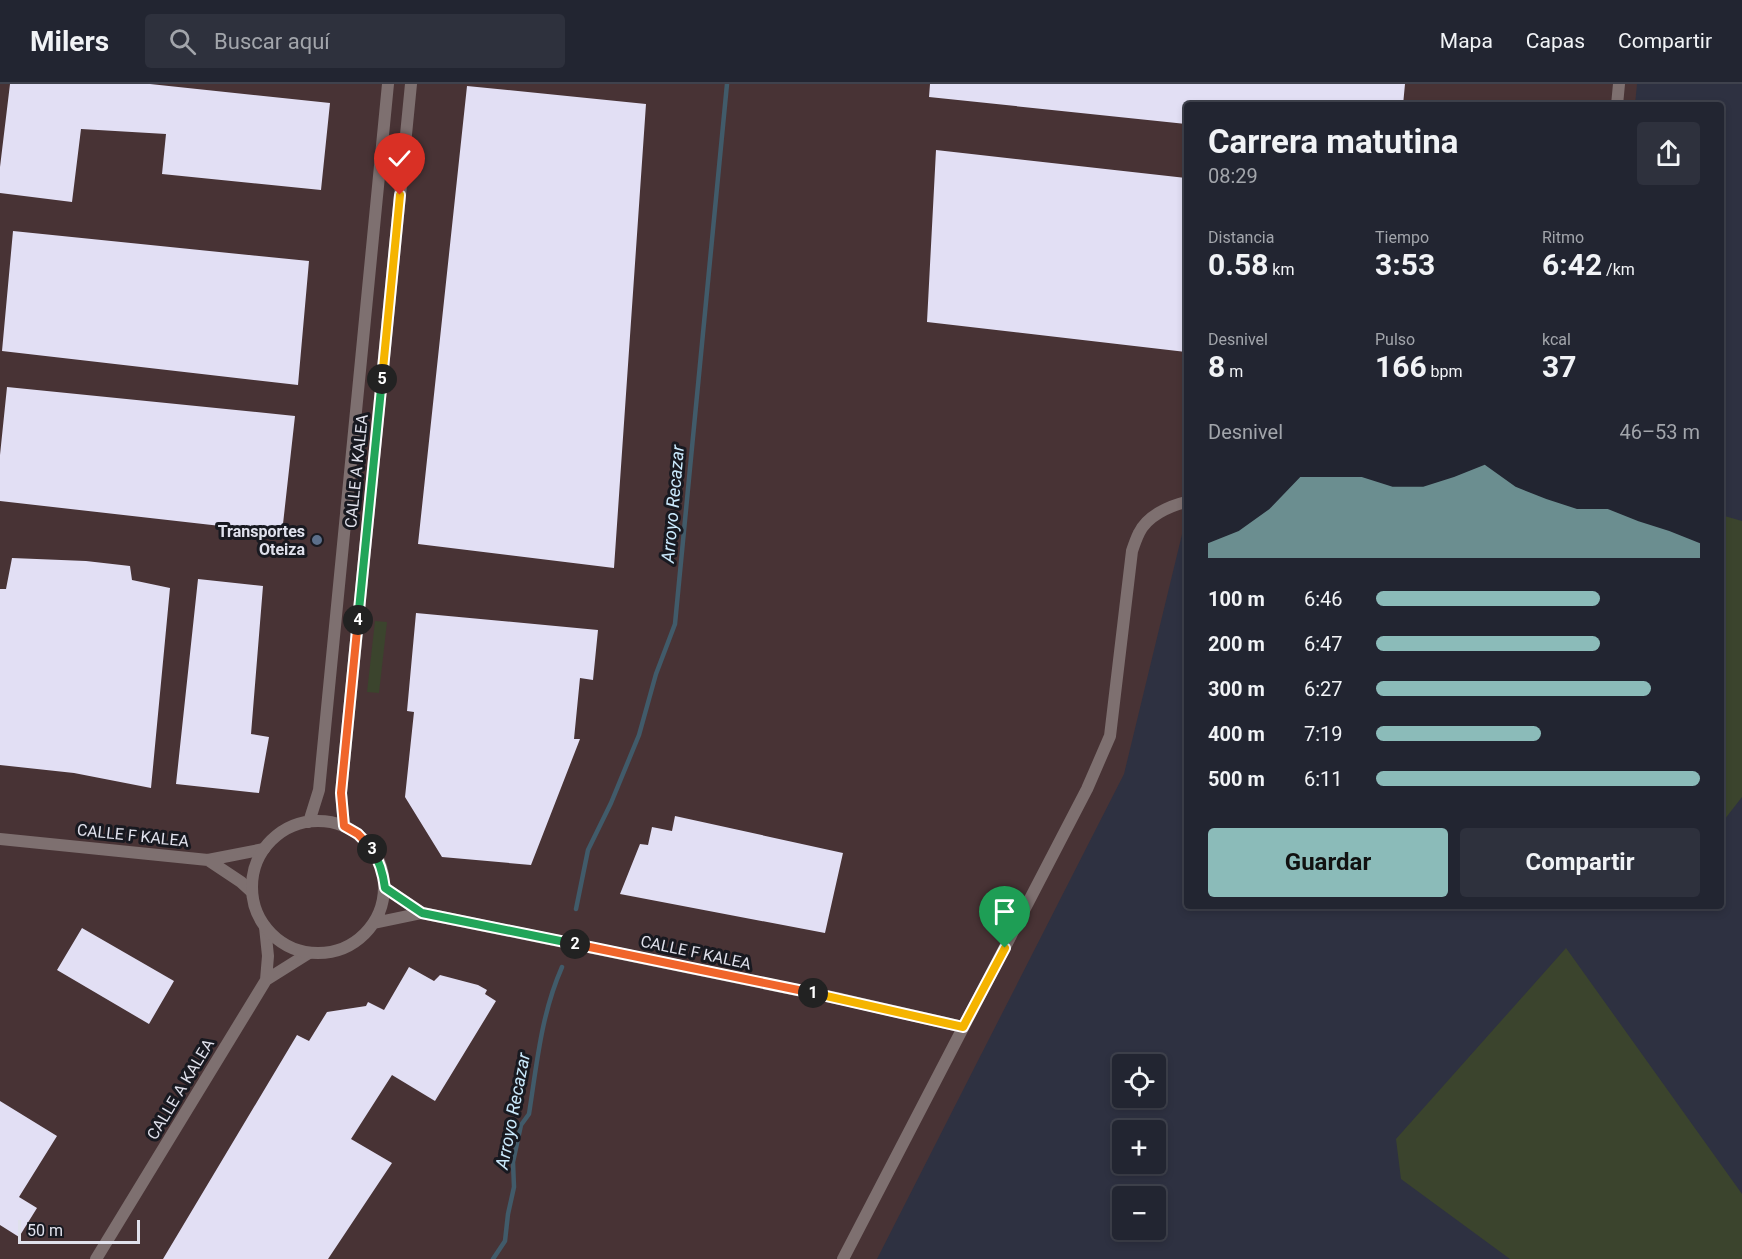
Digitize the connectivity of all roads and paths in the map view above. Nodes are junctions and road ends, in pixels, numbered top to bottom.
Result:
1 (388, 84) edge
2 (411, 84) edge
3 (1619, 84) edge
4 (1617, 102) edge
5 (1184, 502) edge
6 (309, 822) junction
7 (344, 826) junction
8 (0, 839) edge
9 (264, 849) junction
10 (208, 860) junction
11 (385, 888) junction
12 (252, 892) junction
13 (422, 913) junction
14 (374, 923) junction
15 (265, 927) junction
16 (309, 953) junction
17 (266, 980) junction
18 (963, 1027) junction
19 (96, 1259) edge
20 (843, 1259) edge

1 - 6 street, CALLE A KALEA
2 - 7 street, CALLE A KALEA
3 - 4 street
5 - 18 street
6 - 7 street
6 - 9 street
7 - 11 street
8 - 10 street, CALLE F KALEA
9 - 10 street
9 - 12 street
10 - 12 street, CALLE F KALEA
11 - 13 street, CALLE F KALEA
11 - 14 street
12 - 15 street
13 - 14 street, CALLE F KALEA
13 - 18 street, CALLE F KALEA
14 - 16 street
15 - 16 street
15 - 17 street
16 - 17 street, CALLE A KALEA
17 - 19 street, CALLE A KALEA
18 - 20 street

